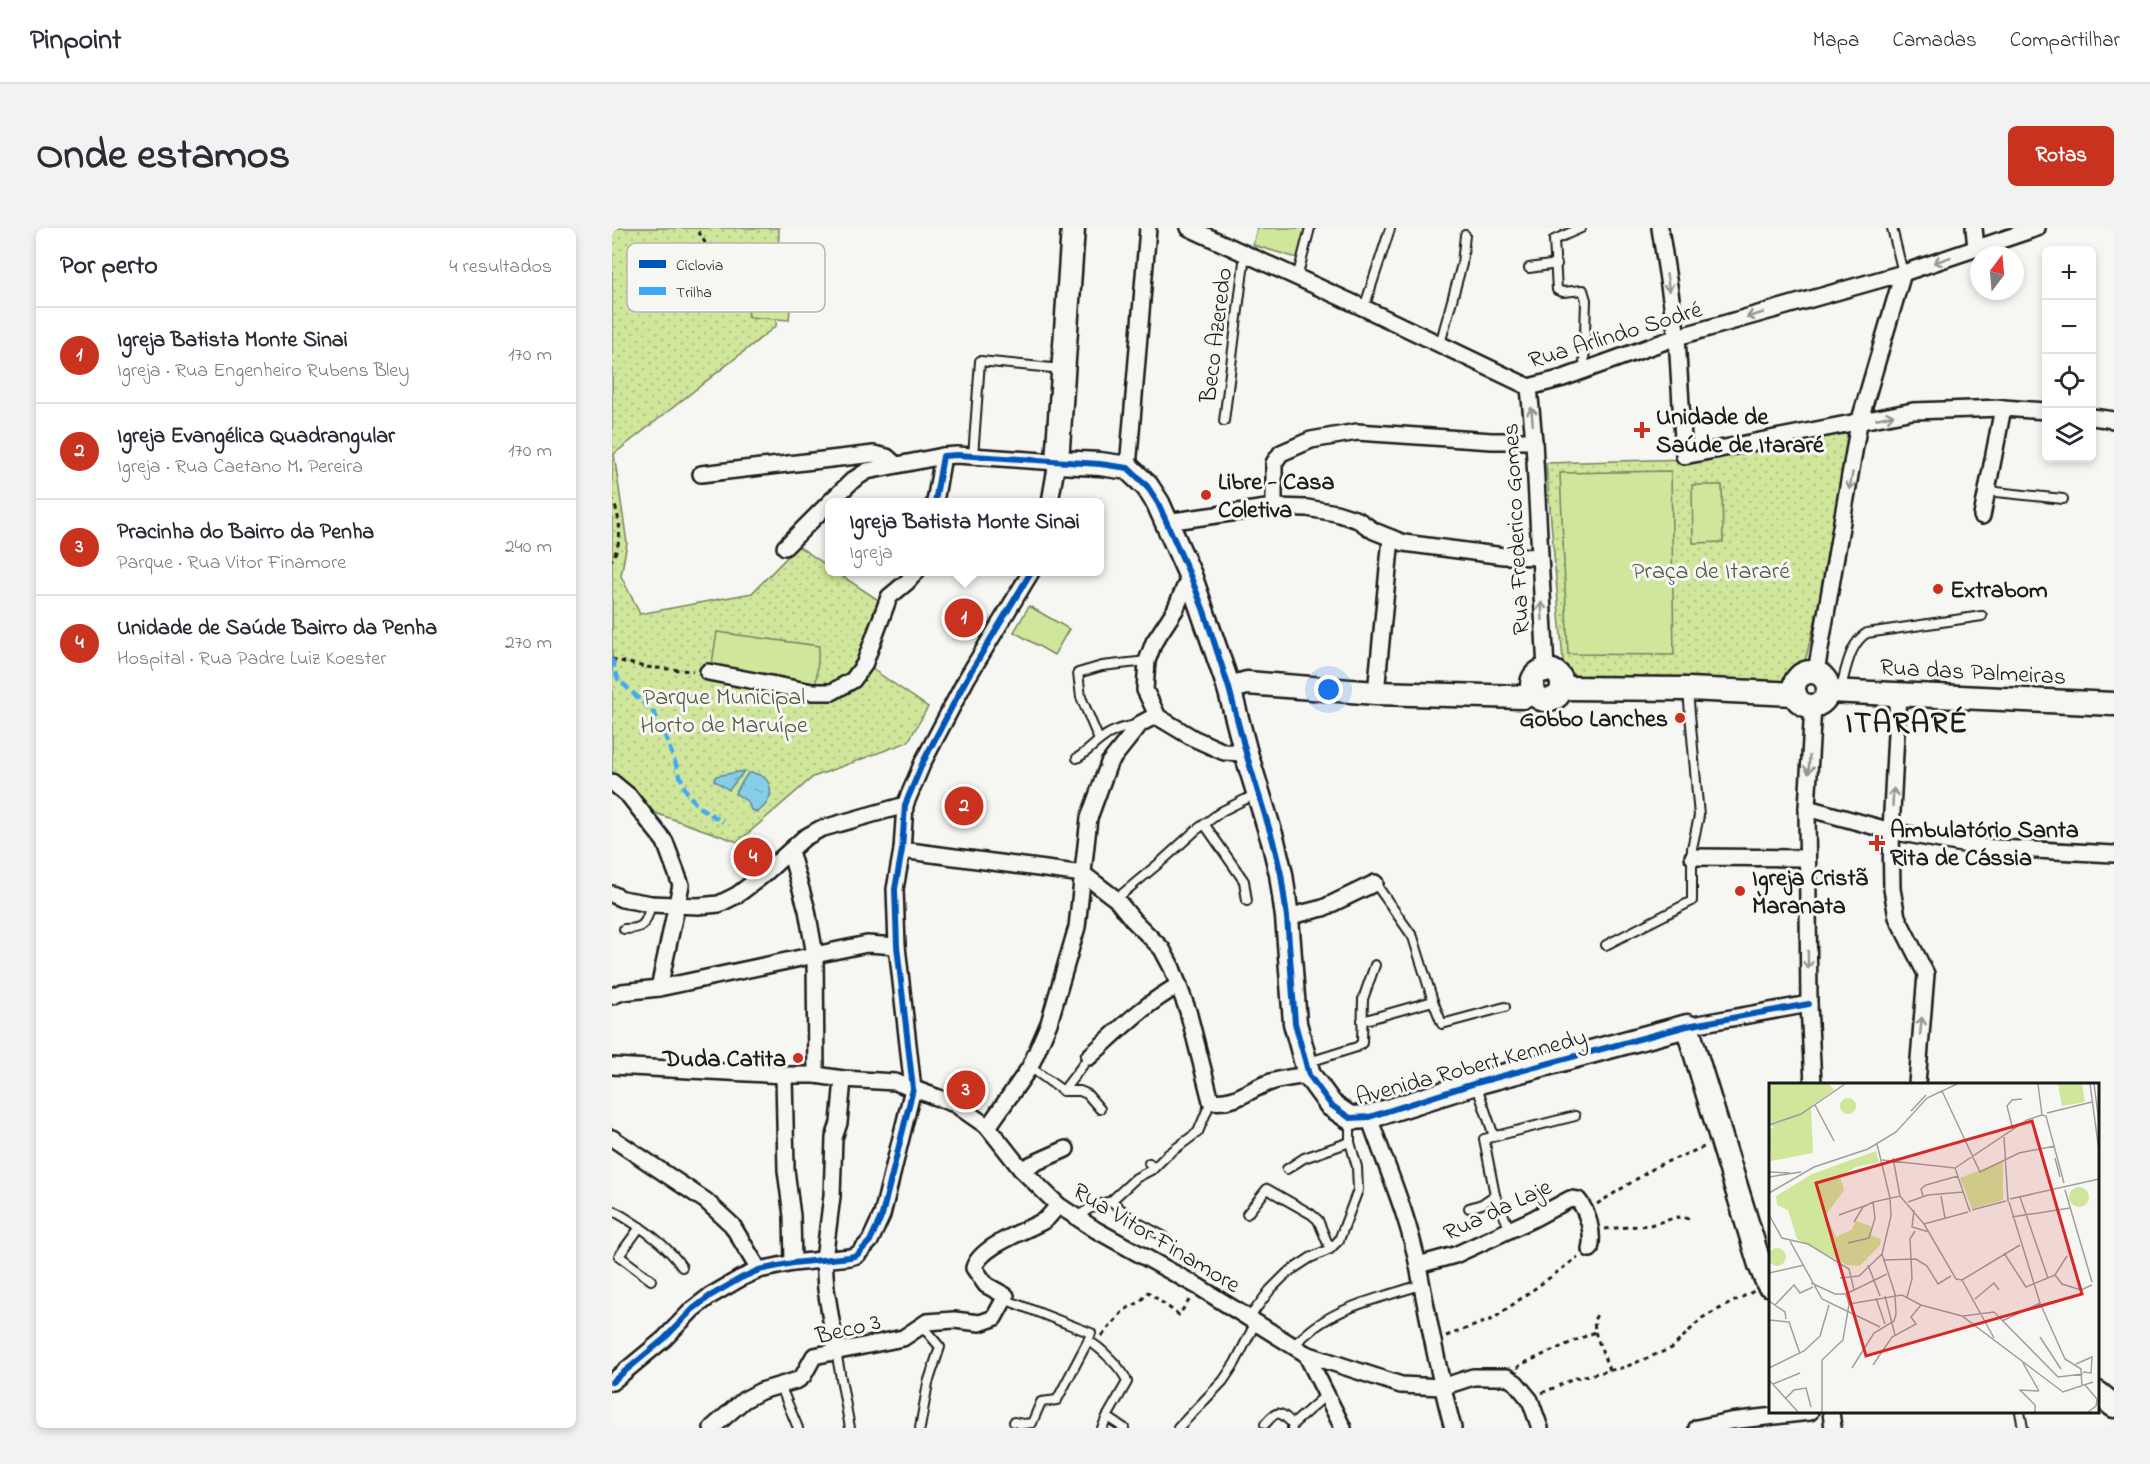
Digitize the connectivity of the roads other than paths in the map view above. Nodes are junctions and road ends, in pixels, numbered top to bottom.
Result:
1 (1073, 228) edge
2 (1148, 228) edge
3 (1189, 228) edge
4 (1310, 228) edge
5 (1581, 228) edge
6 (1660, 228) edge
7 (1892, 228) edge
8 (1974, 228) edge
9 (2037, 228) edge
10 (1390, 229) edge
11 (1465, 235) dead end
12 (1976, 246) edge
13 (1982, 246) edge
14 (1970, 250) edge
15 (1245, 254) junction
16 (1557, 264) junction
17 (1529, 268) dead end
18 (1903, 273) junction
19 (1297, 278) junction
20 (1364, 308) junction
21 (1677, 337) junction
22 (1440, 344) junction
23 (1064, 369) junction
24 (1584, 370) junction
25 (1529, 387) junction
26 (2003, 408) junction
27 (2042, 411) edge
28 (2096, 418) edge
29 (2114, 420) edge
30 (1224, 421) dead end
31 (1860, 423) junction
32 (1534, 441) junction
33 (943, 456) junction
34 (973, 457) junction
35 (1057, 462) junction
36 (896, 465) junction
37 (1128, 468) junction
38 (701, 474) dead end
39 (1986, 490) junction
40 (834, 498) edge
41 (936, 498) edge
42 (1051, 498) edge
43 (2063, 499) dead end
44 (825, 507) edge
45 (1274, 507) junction
46 (1982, 516) dead end
47 (1166, 522) junction
48 (1391, 538) junction
49 (785, 547) dead end
50 (1539, 558) junction
51 (1190, 574) junction
52 (912, 576) edge
53 (1029, 576) edge
54 (1982, 616) dead end
55 (1147, 661) junction
56 (1546, 669) junction
57 (708, 672) road end
58 (1816, 672) junction
59 (1229, 688) junction
60 (1562, 688) junction
61 (1688, 689) junction
62 (1376, 693) junction
63 (1533, 693) junction
64 (1898, 694) junction
65 (1819, 696) junction
66 (2114, 704) edge
67 (1158, 717) junction
68 (1140, 724) junction
69 (1099, 740) junction
70 (1245, 753) junction
71 (1077, 758) dead end
72 (612, 782) edge
73 (1258, 793) junction
74 (905, 805) junction
75 (1807, 808) junction
76 (1205, 825) junction
77 (1891, 831) junction
78 (902, 850) junction
79 (790, 851) junction
80 (2114, 854) edge
81 (1693, 856) junction
82 (1807, 858) junction
83 (1083, 874) junction
84 (1375, 883) joint
85 (612, 894) edge
86 (1116, 898) junction
87 (1246, 901) dead end
88 (651, 904) junction
89 (677, 905) junction
90 (1287, 917) junction
91 (624, 929) dead end
92 (1606, 945) dead end
93 (897, 946) junction
94 (815, 955) junction
95 (1375, 965) dead end
96 (1179, 985) junction
97 (659, 988) junction
98 (612, 996) edge
99 (1432, 1001) junction
100 (1809, 1004) junction
101 (1505, 1007) dead end
102 (1362, 1021) junction
103 (1687, 1026) junction
104 (1089, 1057) joint
105 (612, 1066) edge
106 (1030, 1067) junction
107 (1308, 1069) junction
108 (784, 1075) junction
109 (816, 1075) junction
110 (843, 1079) junction
111 (1476, 1083) junction
112 (1813, 1083) edge
113 (1917, 1083) edge
114 (913, 1089) junction
115 (1063, 1090) junction
116 (1211, 1101) junction
117 (1100, 1108) dead end
118 (1575, 1116) dead end
119 (1360, 1118) junction
120 (988, 1127) junction
121 (1494, 1136) junction
122 (612, 1138) edge
123 (1350, 1142) junction
124 (1066, 1149) dead end
125 (1021, 1169) junction
126 (1287, 1169) dead end
127 (1495, 1195) junction
128 (1111, 1201) junction
129 (1058, 1205) junction
130 (1469, 1208) dead end
131 (612, 1210) edge
132 (1247, 1214) dead end
133 (1076, 1217) junction
134 (640, 1227) junction
135 (1510, 1230) junction
136 (1163, 1236) dead end
137 (1330, 1249) junction
138 (1590, 1249) road end
139 (824, 1260) junction
140 (793, 1263) junction
141 (1418, 1265) junction
142 (682, 1268) dead end
143 (759, 1270) junction
144 (651, 1280) dead end
145 (1769, 1283) edge
146 (1420, 1285) junction
147 (1004, 1299) junction
148 (1253, 1320) junction
149 (922, 1326) junction
150 (1092, 1342) junction
151 (1299, 1350) junction
152 (836, 1351) junction
153 (612, 1382) edge
154 (780, 1385) junction
155 (1442, 1387) junction
156 (1326, 1395) junction
157 (2099, 1395) edge
158 (2114, 1406) edge
159 (1801, 1413) edge
160 (1831, 1413) edge
161 (2020, 1413) edge
162 (1107, 1417) junction
163 (1014, 1422) dead end
164 (1265, 1424) dead end
165 (1292, 1426) edge
166 (712, 1428) edge
167 (798, 1428) edge
168 (850, 1428) edge
169 (920, 1428) edge
170 (1102, 1428) edge
171 (1124, 1428) edge
172 (1178, 1428) edge
173 (1343, 1428) edge
174 (1453, 1428) edge
175 (1540, 1428) edge
176 (1697, 1428) edge
177 (1833, 1428) edge
178 (2024, 1428) edge

1 - 23 street
2 - 37 street
3 - 15 street, Rua Arlindo Sodré
4 - 19 lane
5 - 16 lane
6 -> 21 street
7 - 18 lane
8 - 12 street
9 - 13 street, Rua Arlindo Sodré
10 - 20 lane
11 - 22 lane
14 -> 18 street, Rua Arlindo Sodré
15 - 19 street, Rua Arlindo Sodré
15 - 30 lane, Beco Azeredo
16 - 17 lane
16 - 24 lane
18 -> 21 street, Rua Arlindo Sodré
18 - 31 street
19 - 20 street, Rua Arlindo Sodré
20 - 22 street, Rua Arlindo Sodré
21 - 24 street, Rua Arlindo Sodré
21 - 31 street
22 - 25 street, Rua Arlindo Sodré
23 - 34 lane
23 - 35 street
24 - 25 street, Rua Arlindo Sodré
32 -> 25 street, Rua Frederico Gomes
26 - 27 street
31 -> 26 street
26 - 39 street
28 - 29 street
31 -> 58 street
32 - 45 street
32 - 50 street, Rua Frederico Gomes
33 - 34 street
33 - 36 street
33 - 41 street
34 - 35 street
35 - 37 street
35 - 42 street
36 - 38 street
36 - 40 street
37 - 47 street, Avenida Robert Kennedy
39 - 43 lane
39 - 46 street
44 - 49 street
45 - 47 street
45 - 48 street
47 - 51 street, Avenida Robert Kennedy
48 - 50 street
48 - 62 street
56 -> 50 street, Rua Frederico Gomes
51 - 55 street
51 - 59 street, Avenida Robert Kennedy
52 - 57 street
53 - 74 street
54 - 65 lane
55 - 67 street
55 - 69 lane
56 - 60 street
56 - 63 street
58 - 65 street
58 - 65 street
59 - 62 street
59 - 70 street, Avenida Robert Kennedy
60 - 61 street, Rua das Palmeiras
60 - 63 street
61 - 65 street, Rua das Palmeiras
61 - 81 lane
62 - 63 street
64 - 65 street, Rua das Palmeiras
64 - 66 street, Rua das Palmeiras
77 -> 64 street
65 -> 75 street
67 - 68 street
67 - 70 street
68 - 69 lane
68 - 83 street
69 - 71 lane
70 - 73 street, Avenida Robert Kennedy
72 - 89 street
73 - 76 lane
73 - 90 street, Avenida Robert Kennedy
74 - 78 street
74 - 79 street
75 - 77 street
75 - 82 street
76 - 86 lane
76 - 87 lane
77 - 80 street
113 -> 77 street
78 - 83 street
78 - 93 street
79 - 89 street
79 - 94 street
81 - 82 street
81 - 92 lane
82 -> 100 street
83 - 86 street
83 - 106 street
84 - 90 street
84 - 99 lane
85 - 88 street
86 - 96 street
88 - 89 street
88 - 91 lane
89 - 97 street
90 - 107 street, Avenida Robert Kennedy
93 - 94 street
93 - 114 street
94 - 97 street
94 - 109 street
95 - 102 lane
96 - 104 street
96 - 116 street
97 - 98 street
99 - 101 lane
99 - 102 lane
100 - 103 street
100 - 112 street
102 - 107 lane
103 - 111 street, Avenida Robert Kennedy
103 - 145 street
104 - 115 lane
105 - 108 street, Rua Vitor Finamore
106 - 115 lane
106 - 120 street
107 - 116 street
107 - 119 street, Avenida Robert Kennedy
108 - 109 street, Rua Vitor Finamore
108 - 140 street
109 - 110 street, Rua Vitor Finamore
110 - 114 street, Rua Vitor Finamore
110 - 139 street
111 - 119 street, Avenida Robert Kennedy
111 - 121 lane
114 - 120 street, Rua Vitor Finamore
114 - 139 street
115 - 117 lane
116 - 128 lane
118 - 121 lane
119 - 123 lane
119 - 141 street
120 - 125 street, Rua Vitor Finamore
121 - 127 lane
122 - 143 street
123 - 126 lane
123 - 137 lane
124 - 125 street
125 - 129 street, Rua Vitor Finamore
127 - 130 lane
127 - 135 lane
128 - 133 lane
128 - 136 lane
129 - 133 street, Rua Vitor Finamore
129 - 147 street
131 - 134 lane
132 - 137 lane
133 - 148 street, Rua Vitor Finamore
134 - 142 lane
134 - 144 lane
135 - 138 street, Rua da Laje
135 - 141 street, Rua da Laje
137 - 148 lane
139 - 140 street
139 - 152 street
140 - 143 street
141 - 146 street
143 - 153 street
146 - 151 lane
146 - 155 street
147 - 149 street, Beco 3
147 - 150 lane
148 - 151 street, Rua Vitor Finamore
148 - 172 lane
149 - 152 street, Beco 3
149 - 169 lane
150 - 162 lane
150 - 163 lane
151 - 155 street, Rua Vitor Finamore
151 - 156 street
152 - 154 street, Beco 3
152 - 168 lane
154 - 166 street, Beco 3
154 - 167 lane
155 - 174 street
155 - 175 street, Rua Vitor Finamore
156 - 165 lane
156 - 173 street
157 - 158 street
159 - 176 street
160 - 177 street
161 - 178 lane
162 - 170 lane
162 - 171 lane
164 - 165 lane

